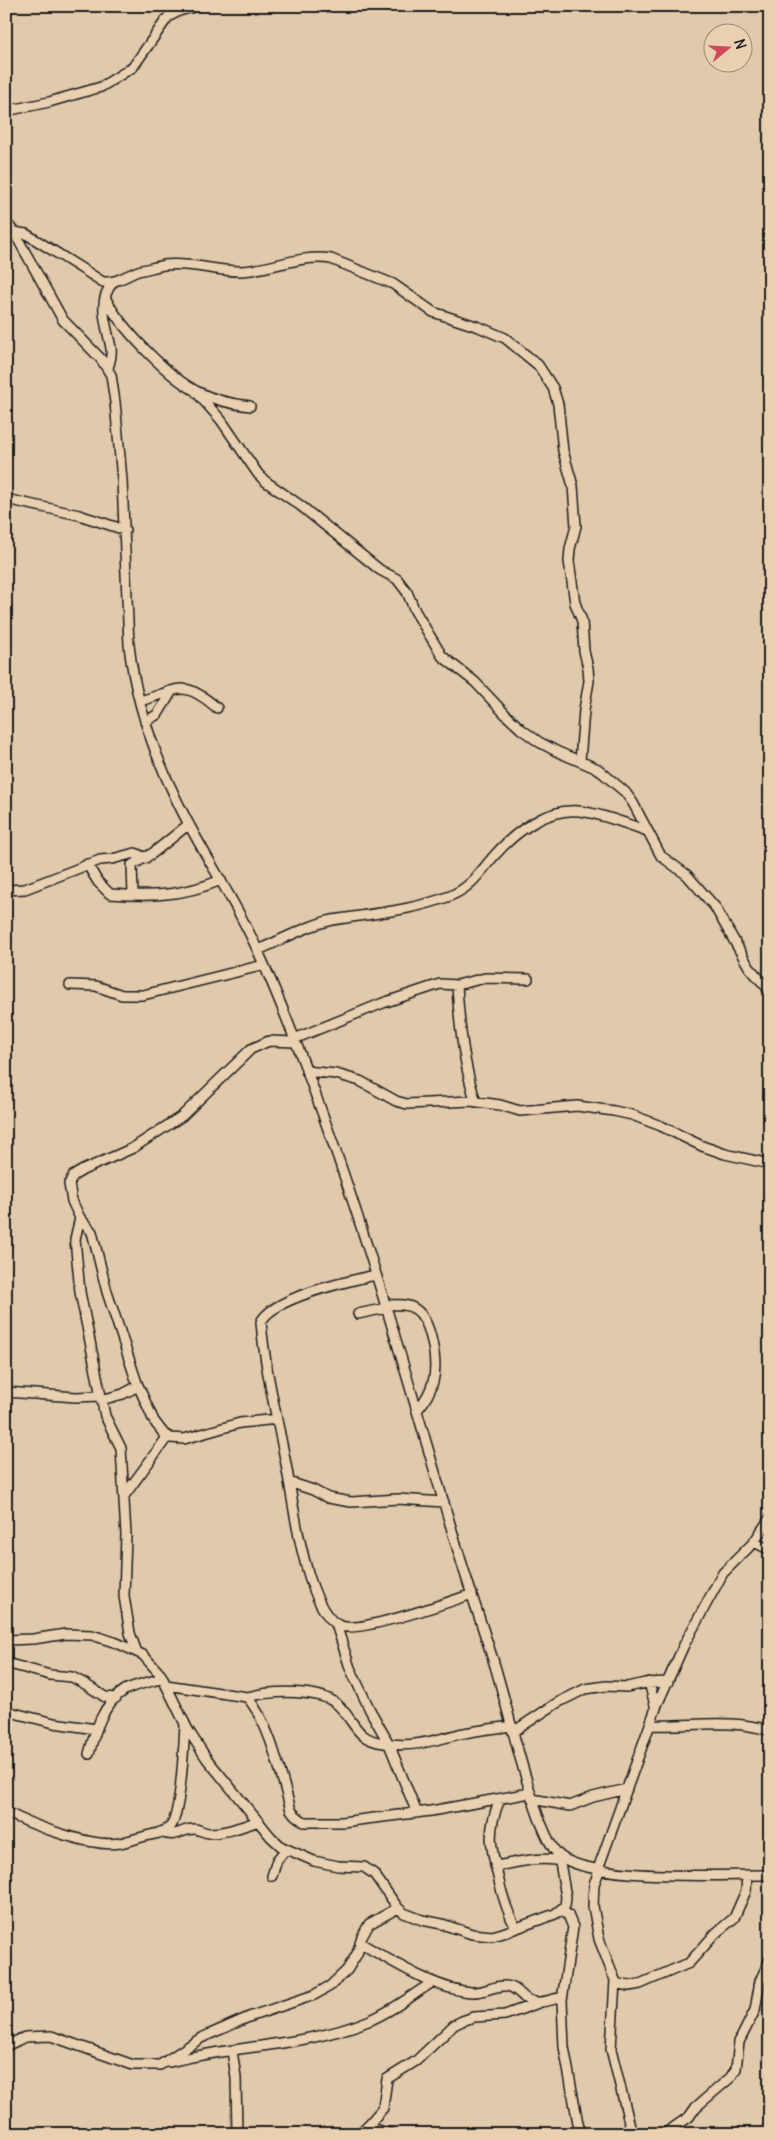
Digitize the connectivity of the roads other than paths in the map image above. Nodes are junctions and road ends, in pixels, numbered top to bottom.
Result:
1 (197, 6) edge
2 (6, 111) edge
3 (6, 222) edge
4 (14, 232) junction
5 (113, 282) junction
6 (106, 299) junction
7 (108, 368) junction
8 (196, 392) junction
9 (250, 406) dead end
10 (6, 499) edge
11 (125, 530) junction
12 (172, 691) junction
13 (140, 701) junction
14 (217, 708) dead end
15 (145, 722) junction
16 (580, 761) junction
17 (189, 824) junction
18 (648, 831) junction
19 (146, 858) junction
20 (87, 864) junction
21 (221, 880) junction
22 (6, 890) edge
23 (134, 895) junction
24 (258, 950) junction
25 (264, 965) junction
26 (528, 979) dead end
27 (70, 985) dead end
28 (457, 985) junction
29 (770, 991) edge
30 (294, 1040) junction
31 (306, 1071) junction
32 (476, 1102) junction
33 (770, 1164) edge
34 (80, 1218) junction
35 (375, 1275) junction
36 (385, 1306) junction
37 (358, 1314) dead end
38 (138, 1386) junction
39 (6, 1392) edge
40 (101, 1398) junction
41 (418, 1409) junction
42 (277, 1419) junction
43 (168, 1436) junction
44 (289, 1482) junction
45 (124, 1496) junction
46 (444, 1502) junction
47 (770, 1518) edge
48 (754, 1542) junction
49 (770, 1550) edge
50 (472, 1594) junction
51 (336, 1624) junction
52 (6, 1640) edge
53 (136, 1650) junction
54 (6, 1663) edge
55 (164, 1682) junction
56 (649, 1682) junction
57 (668, 1682) junction
58 (248, 1697) junction
59 (116, 1698) junction
60 (656, 1709) junction
61 (6, 1711) edge
62 (185, 1724) junction
63 (650, 1725) junction
64 (96, 1729) junction
65 (512, 1729) junction
66 (770, 1731) edge
67 (390, 1744) junction
68 (89, 1754) dead end
69 (627, 1789) junction
70 (531, 1796) junction
71 (500, 1798) junction
72 (6, 1812) edge
73 (417, 1813) junction
74 (259, 1821) junction
75 (160, 1832) junction
76 (286, 1849) junction
77 (560, 1859) junction
78 (495, 1866) junction
79 (599, 1869) junction
80 (747, 1874) junction
81 (770, 1875) edge
82 (272, 1876) dead end
83 (398, 1908) junction
84 (562, 1910) junction
85 (516, 1928) junction
86 (360, 1943) junction
87 (770, 1959) edge
88 (433, 1982) junction
89 (615, 1983) junction
90 (562, 1997) junction
91 (541, 2002) junction
92 (6, 2046) edge
93 (232, 2051) junction
94 (160, 2065) junction
95 (366, 2127) junction
96 (237, 2134) edge
97 (359, 2134) edge
98 (392, 2134) edge
99 (580, 2134) edge
100 (632, 2134) edge
101 (664, 2134) edge

1 - 2 street
3 - 4 street
4 - 5 street
4 - 7 street
5 - 6 street
5 - 16 street
6 - 7 street
6 - 8 street
7 - 11 street
8 - 9 street
8 - 16 street
10 - 11 street
11 - 13 street
12 - 13 street
12 - 14 street
12 - 15 street
13 - 15 street
15 - 17 street
16 - 18 street
17 - 19 street
17 - 21 street
18 - 24 street
18 - 29 street
19 - 20 street
19 - 23 street
20 - 22 street
20 - 23 street
21 - 23 street
21 - 24 street
24 - 25 street
25 - 27 street
25 - 30 street
26 - 28 street
28 - 30 street
28 - 32 street
30 - 31 street
30 - 34 street
31 - 32 street
31 - 35 street
32 - 33 street
34 - 38 street
34 - 40 street
35 - 36 street
35 - 42 street
36 - 37 street
36 - 41 street
36 - 41 street
38 - 40 street
38 - 43 street
39 - 40 street
40 - 45 street
41 - 46 street
42 - 43 street
42 - 44 street
43 - 45 street
44 - 46 street
44 - 51 street
45 - 53 street
46 - 50 street
47 - 48 street
48 - 49 street
48 - 57 street
50 - 51 street
50 - 65 street
51 - 67 street
52 - 53 street
53 - 55 street
54 - 59 street
55 - 58 street
55 - 59 street
55 - 62 street
56 - 57 street
56 - 60 street
56 - 65 street
57 - 60 street
58 - 67 street
58 - 73 street
59 - 64 street
60 - 63 street
61 - 64 street
62 - 74 street
62 - 75 street
63 - 66 street
63 - 69 street
64 - 68 street
65 - 67 street
65 - 70 street
67 - 73 street
69 - 70 street
69 - 79 street
70 - 71 street
70 - 77 street
71 - 73 street
71 - 78 street
72 - 75 street
74 - 75 street
74 - 76 street
76 - 82 street
76 - 83 street
77 - 78 street
77 - 79 street
77 - 84 street
78 - 85 street
79 - 80 street
79 - 89 street
80 - 81 street
80 - 89 street
83 - 85 street
83 - 86 street
84 - 85 street
84 - 90 street
86 - 88 street
86 - 94 street
87 - 101 street
88 - 91 street
88 - 93 street
89 - 100 street
90 - 91 street
90 - 99 street
91 - 95 street
92 - 94 street
93 - 94 street
93 - 96 street
95 - 97 street
95 - 98 street

